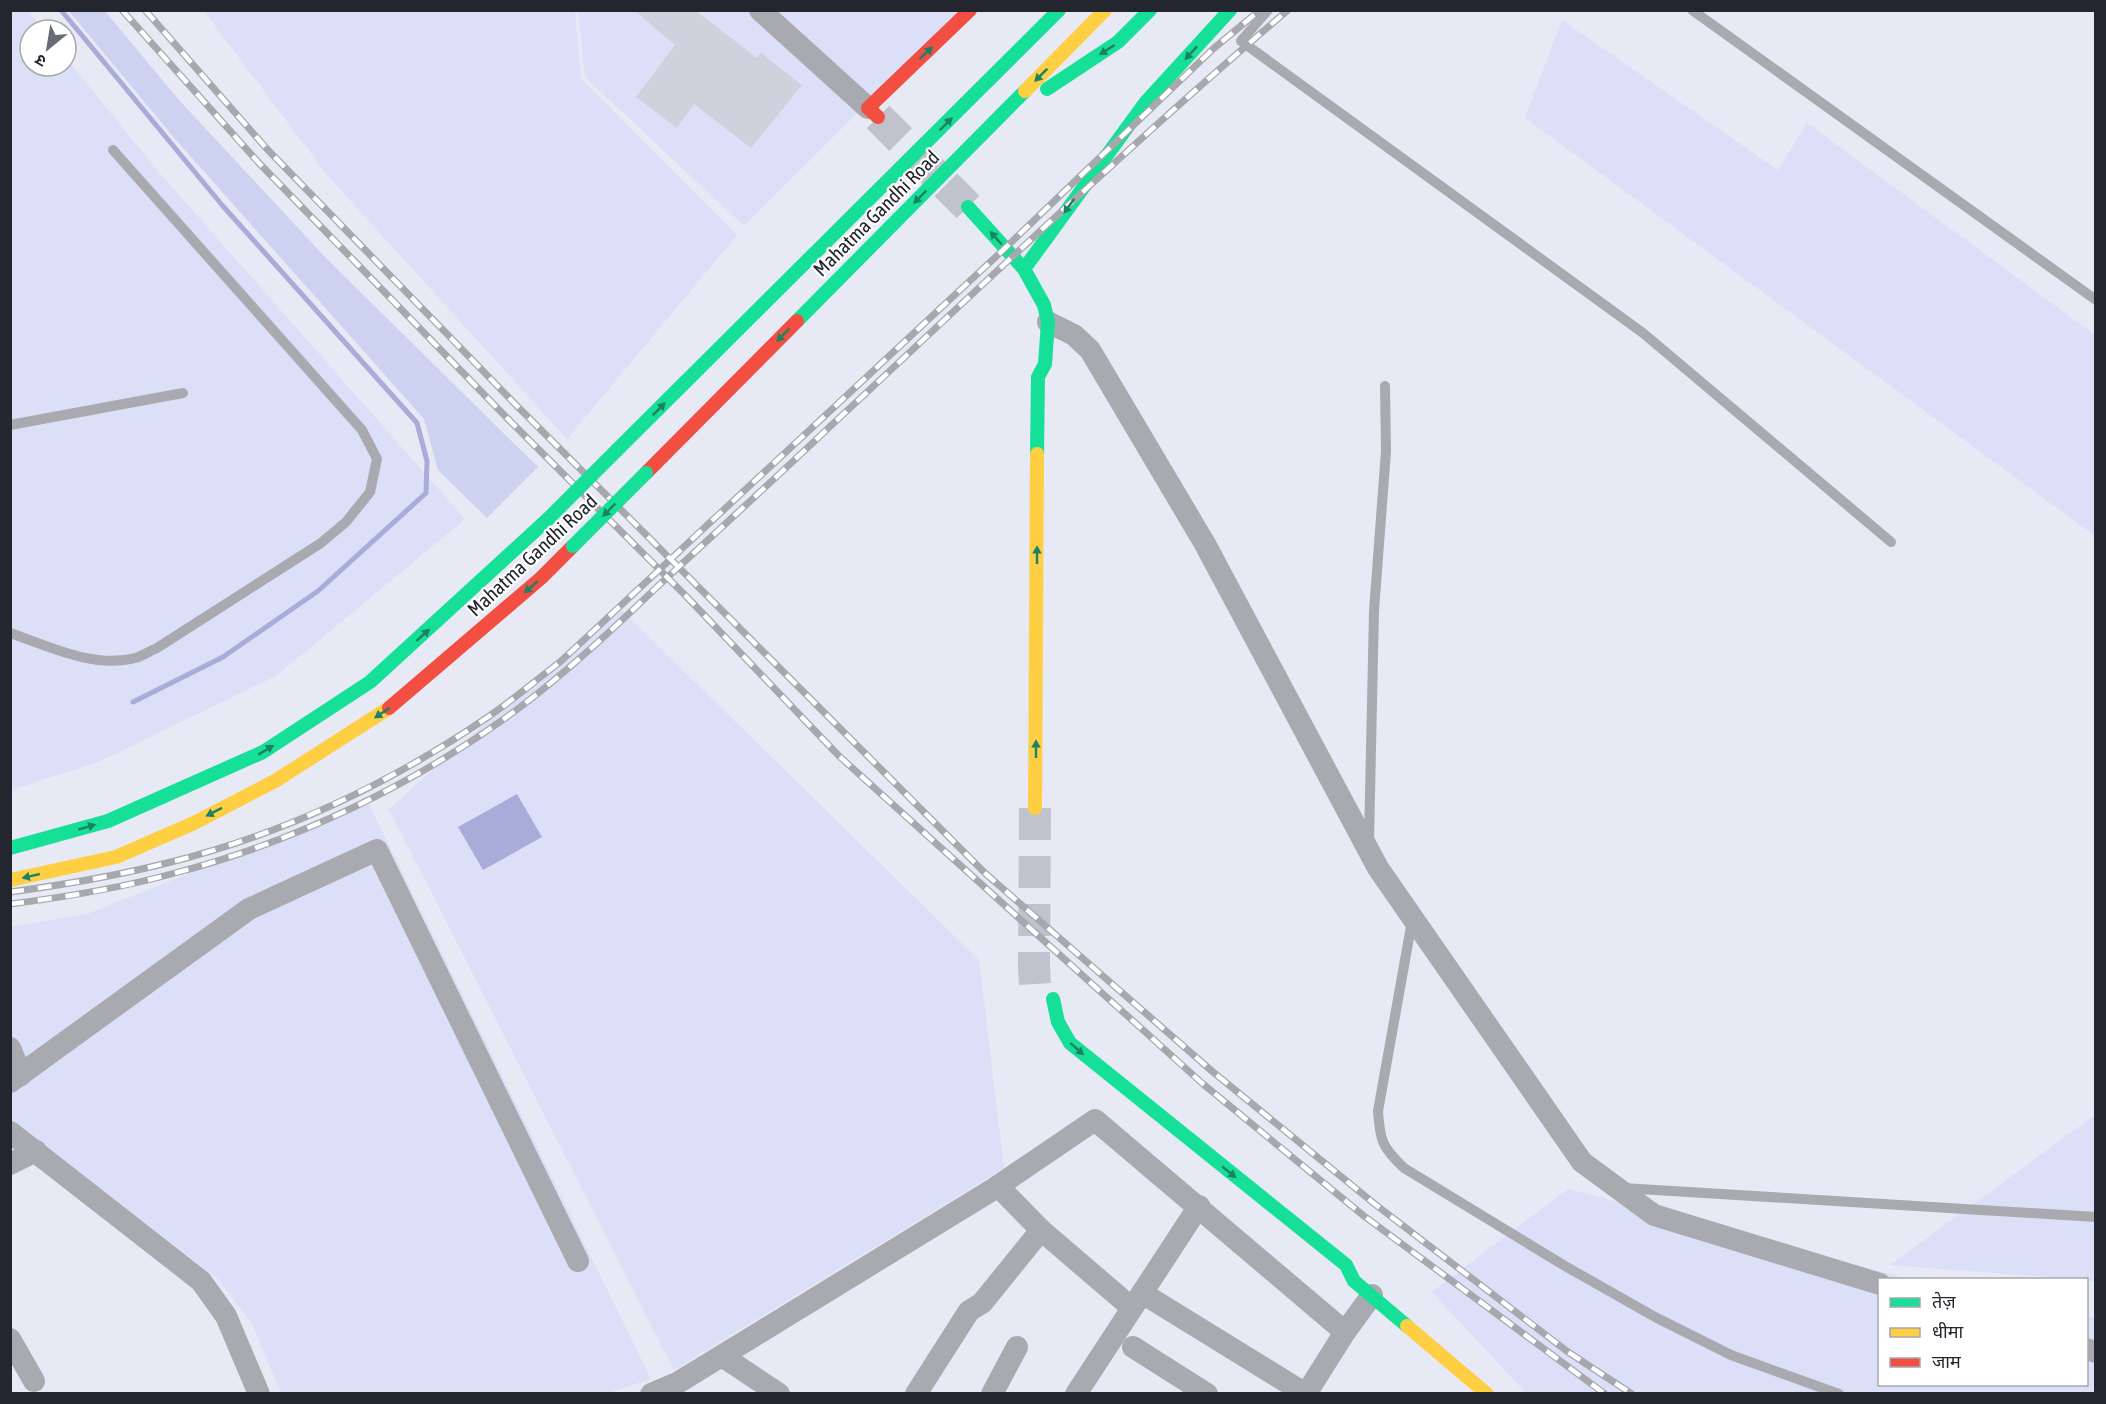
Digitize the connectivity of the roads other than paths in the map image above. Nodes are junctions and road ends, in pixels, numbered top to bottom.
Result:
1 (760, 10) edge
2 (970, 10) edge
3 (1059, 10) edge
4 (1150, 10) edge
5 (1230, 10) edge
6 (1268, 10) edge
7 (1692, 10) edge
8 (1101, 14) edge
9 (1011, 39) dead end
10 (965, 105) junction
11 (873, 112) joint
12 (991, 126) junction
13 (112, 150) dead end
14 (968, 207) tunnel mouth
15 (1024, 269) junction
16 (2096, 300) edge
17 (1048, 322) junction
18 (1045, 364) junction
19 (1054, 377) dead end
20 (1385, 386) dead end
21 (183, 393) dead end
22 (10, 425) edge
23 (1891, 542) dead end
24 (10, 633) edge
25 (1035, 808) tunnel mouth
26 (10, 848) edge
27 (1369, 851) junction
28 (10, 880) edge
29 (1413, 918) junction
30 (1053, 999) tunnel mouth
31 (10, 1048) edge
32 (16, 1078) edge
33 (10, 1132) edge
34 (36, 1151) junction
35 (10, 1164) edge
36 (998, 1186) junction
37 (1617, 1187) junction
38 (1199, 1206) junction
39 (2096, 1217) edge
40 (1041, 1230) junction
41 (578, 1261) dead end
42 (1338, 1278) dead end
43 (1354, 1281) junction
44 (1878, 1283) edge
45 (1372, 1295) junction
46 (1137, 1301) junction
47 (1345, 1332) junction
48 (10, 1339) edge
49 (1017, 1347) dead end
50 (1133, 1347) dead end
51 (722, 1356) junction
52 (34, 1381) dead end
53 (1085, 1391) edge
54 (259, 1394) edge
55 (651, 1394) edge
56 (779, 1394) edge
57 (916, 1394) edge
58 (992, 1394) edge
59 (1207, 1394) edge
60 (1306, 1394) edge
61 (1487, 1394) edge
62 (1839, 1394) edge

1 - 11 street
11 -> 2 main road
3 - 10 main road
4 -> 12 main road
5 -> 15 main road
6 - 23 lane
7 - 16 lane
8 -> 12 main road
9 - 10 main road
26 -> 10 main road, Mahatma Gandhi Road, bridge
12 -> 28 main road, Mahatma Gandhi Road, bridge
13 - 24 lane
15 -> 14 main road
15 - 17 main road
17 - 18 main road
17 - 27 street
18 - 19 main road
25 -> 18 main road
20 - 27 lane
21 - 22 lane
27 - 29 street
29 - 37 street
29 - 62 lane
30 -> 43 main road
31 - 32 street
32 - 41 street
33 - 34 street
34 - 35 street
34 - 54 street
36 - 38 street
36 - 40 street
36 - 51 street
37 - 39 lane
37 - 44 street
38 - 46 street
38 - 47 street
40 - 46 street
40 - 57 street
42 - 43 main road
43 - 45 main road
45 - 47 street
45 - 61 main road
46 - 53 street
46 - 60 street
47 - 60 street
48 - 52 street
49 - 58 street
50 - 59 street
51 - 55 street
51 - 56 street

